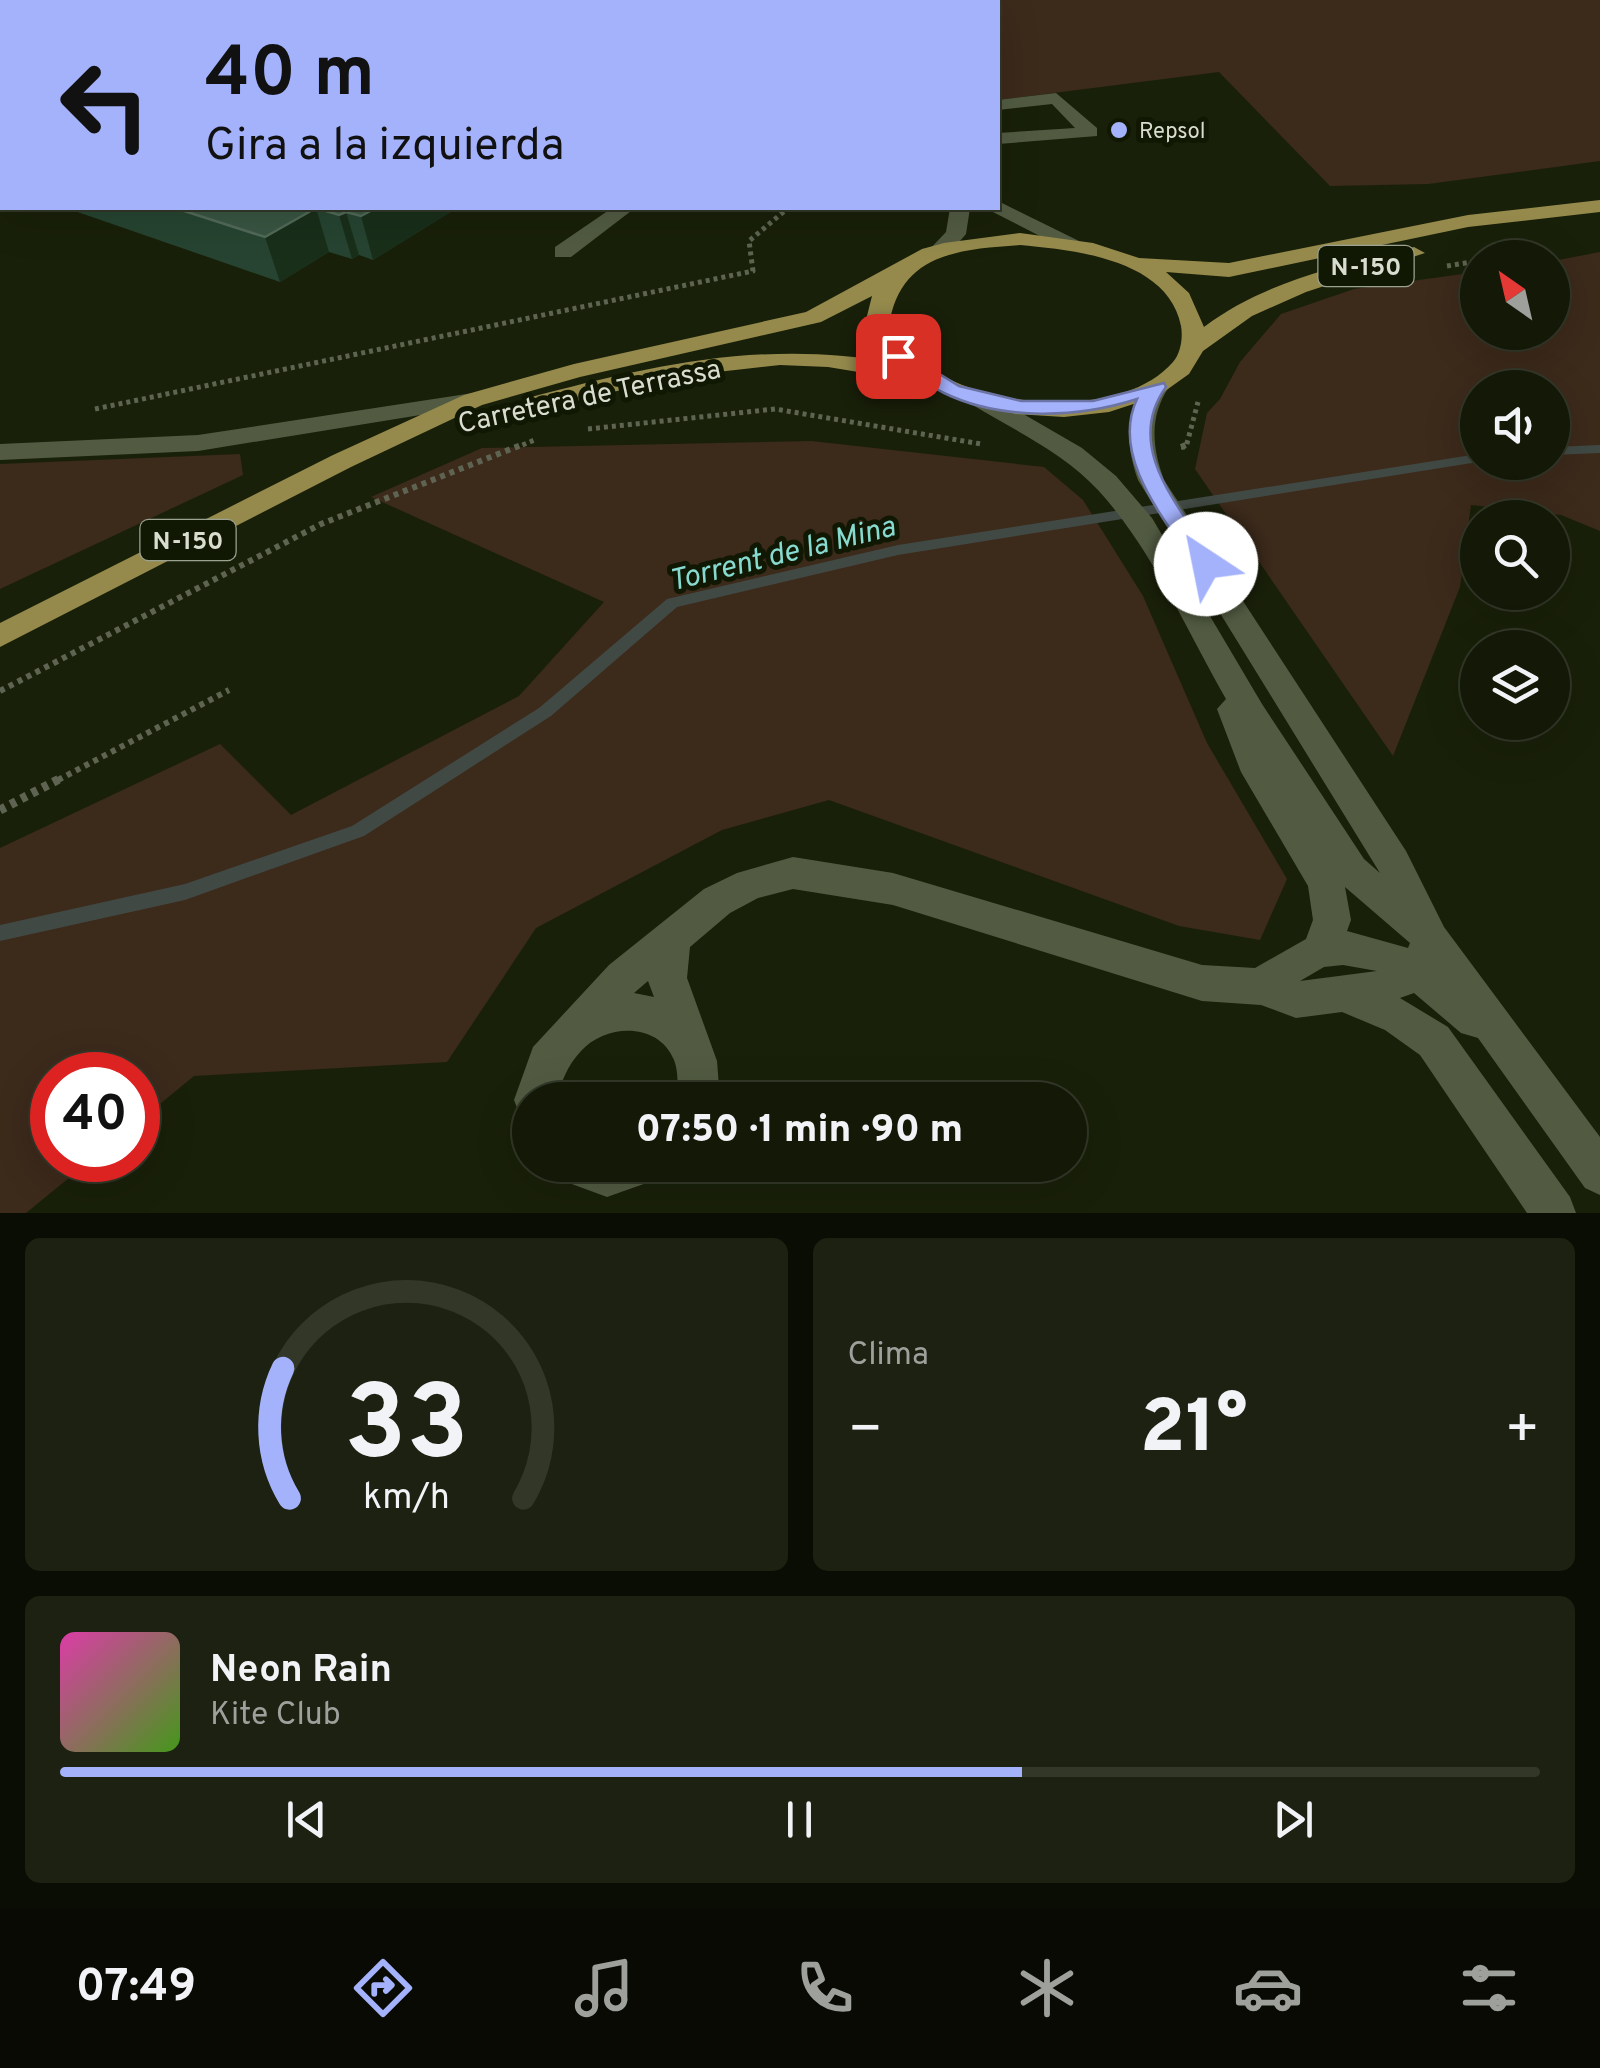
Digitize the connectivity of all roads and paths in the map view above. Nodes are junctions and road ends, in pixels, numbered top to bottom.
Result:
1 (1000, 105) edge
2 (1000, 138) edge
3 (1600, 206) edge
4 (1000, 208) edge
5 (621, 210) edge
6 (786, 210) edge
7 (960, 210) edge
8 (1551, 215) junction
9 (1072, 244) junction
10 (939, 250) junction
11 (563, 252) dead end
12 (1129, 262) junction
13 (1460, 264) edge
14 (1438, 268) dead end
15 (894, 276) junction
16 (1194, 346) junction
17 (924, 376) junction
18 (1157, 387) junction
19 (1207, 389) dead end
20 (980, 399) junction
21 (473, 400) junction
22 (93, 410) dead end
23 (103, 417) dead end
24 (86, 419) dead end
25 (570, 431) dead end
26 (552, 433) dead end
27 (1141, 444) junction
28 (376, 445) junction
29 (992, 446) dead end
30 (0, 452) edge
31 (0, 636) edge
32 (1214, 648) junction
33 (229, 690) dead end
34 (0, 691) edge
35 (0, 810) edge
36 (672, 941) junction
37 (1321, 951) junction
38 (1424, 956) junction
39 (1262, 987) junction
40 (1345, 994) junction
41 (574, 1027) junction
42 (688, 1041) junction
43 (537, 1082) edge
44 (699, 1082) edge
45 (1600, 1173) edge
46 (1554, 1213) edge

1 - 2 street
3 - 8 main road, N-150
4 - 9 street
5 - 11 street
6 - 22 path
7 - 10 street
8 - 12 main road, N-150
8 - 16 main road, N-150
9 - 10 main road, N-150
9 - 12 main road, N-150
10 - 15 main road, N-150
12 - 16 main road, N-150
13 - 14 path
15 - 17 main road, N-150
15 - 21 main road, Carretera de Terrassa / N-150
16 - 18 main road, N-150
17 - 20 main road, N-150
17 - 28 main road, Carretera de Terrassa / N-150
18 - 20 main road, N-150
18 - 27 street
19 - 27 path
20 - 32 street
21 - 28 main road, Carretera de Terrassa / N-150
21 - 30 street
23 - 24 path
25 - 29 path
26 - 34 path
27 - 38 street
28 - 31 main road, Carretera de Terrassa / N-150
32 - 37 street
32 - 38 street
33 - 35 path
36 - 39 street
36 - 41 street
36 - 42 street
37 - 38 street
37 - 39 street
38 - 40 street
38 - 45 street
39 - 40 street
40 - 46 street
41 - 42 street
41 - 43 street
42 - 44 street

